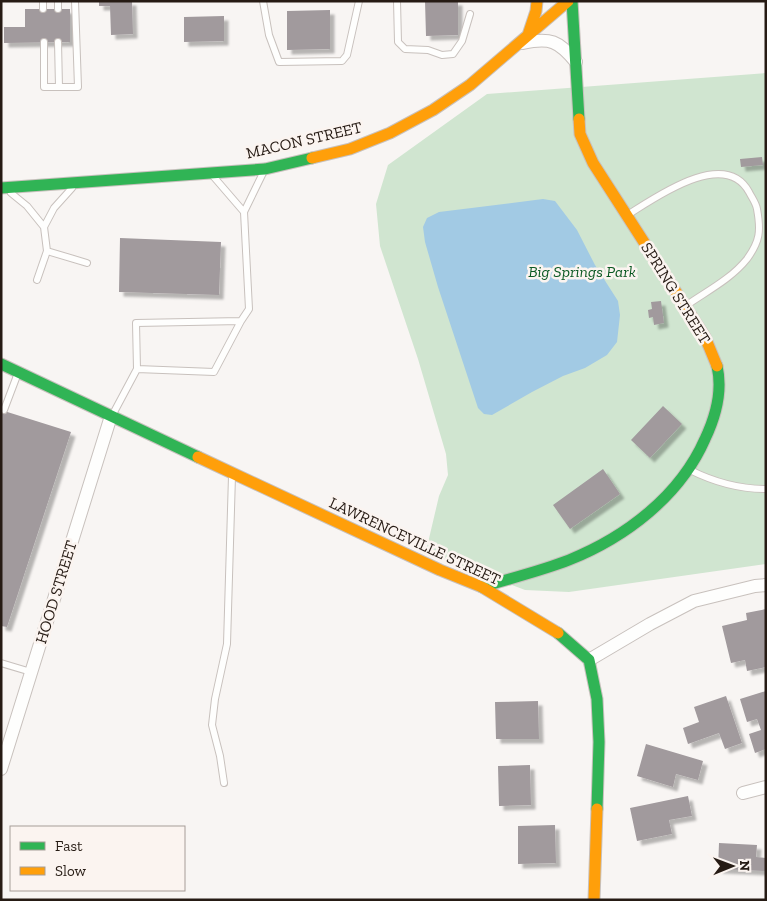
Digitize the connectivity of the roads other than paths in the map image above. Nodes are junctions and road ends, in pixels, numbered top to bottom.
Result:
1 (43, 1) edge
2 (58, 1) edge
3 (75, 1) edge
4 (264, 1) edge
5 (359, 1) edge
6 (397, 1) edge
7 (537, 1) edge
8 (568, 1) edge
9 (572, 1) edge
10 (43, 9) dead end
11 (58, 9) dead end
12 (470, 14) dead end
13 (524, 39) junction
14 (44, 42) dead end
15 (58, 42) dead end
16 (576, 62) junction
17 (59, 87) junction
18 (264, 169) junction
19 (211, 174) junction
20 (77, 182) junction
21 (3, 188) edge
22 (244, 212) junction
23 (627, 216) junction
24 (44, 227) junction
25 (47, 251) junction
26 (87, 263) dead end
27 (37, 280) dead end
28 (686, 306) junction
29 (241, 321) junction
30 (1, 364) edge
31 (137, 369) junction
32 (18, 372) junction
33 (4, 410) dead end
34 (111, 416) junction
35 (689, 470) junction
36 (232, 472) junction
37 (766, 488) edge
38 (766, 586) edge
39 (482, 587) junction
40 (588, 660) junction
41 (1, 664) edge
42 (31, 672) junction
43 (1, 769) edge
44 (224, 783) dead end
45 (766, 787) edge
46 (743, 793) dead end
47 (594, 900) edge

1 - 10 lane
2 - 11 lane
3 - 17 lane
4 - 5 lane
6 - 12 lane
7 - 13 street
8 - 13 street, MACON STREET
9 - 16 street, SPRING STREET
13 - 16 street
13 - 18 street, MACON STREET
14 - 17 lane
15 - 17 lane
16 - 23 street, SPRING STREET
18 - 19 street, MACON STREET
18 - 22 lane
19 - 20 street, MACON STREET
19 - 22 lane
20 - 21 street, MACON STREET
20 - 24 lane
21 - 24 lane
22 - 29 lane
23 - 28 street, SPRING STREET
23 - 28 lane
24 - 25 lane
25 - 26 lane
25 - 27 lane
28 - 35 street, SPRING STREET
29 - 31 lane
29 - 31 lane
30 - 32 street, LAWRENCEVILLE STREET
31 - 34 lane
32 - 33 lane
32 - 34 street, LAWRENCEVILLE STREET
34 - 36 street, LAWRENCEVILLE STREET
34 - 42 street, HOOD STREET
35 - 37 lane
35 - 39 street, SPRING STREET
36 - 39 street, LAWRENCEVILLE STREET
36 - 44 lane
38 - 40 street
39 - 40 street, LAWRENCEVILLE STREET
40 - 47 street
41 - 42 lane
42 - 43 street, HOOD STREET
45 - 46 street

